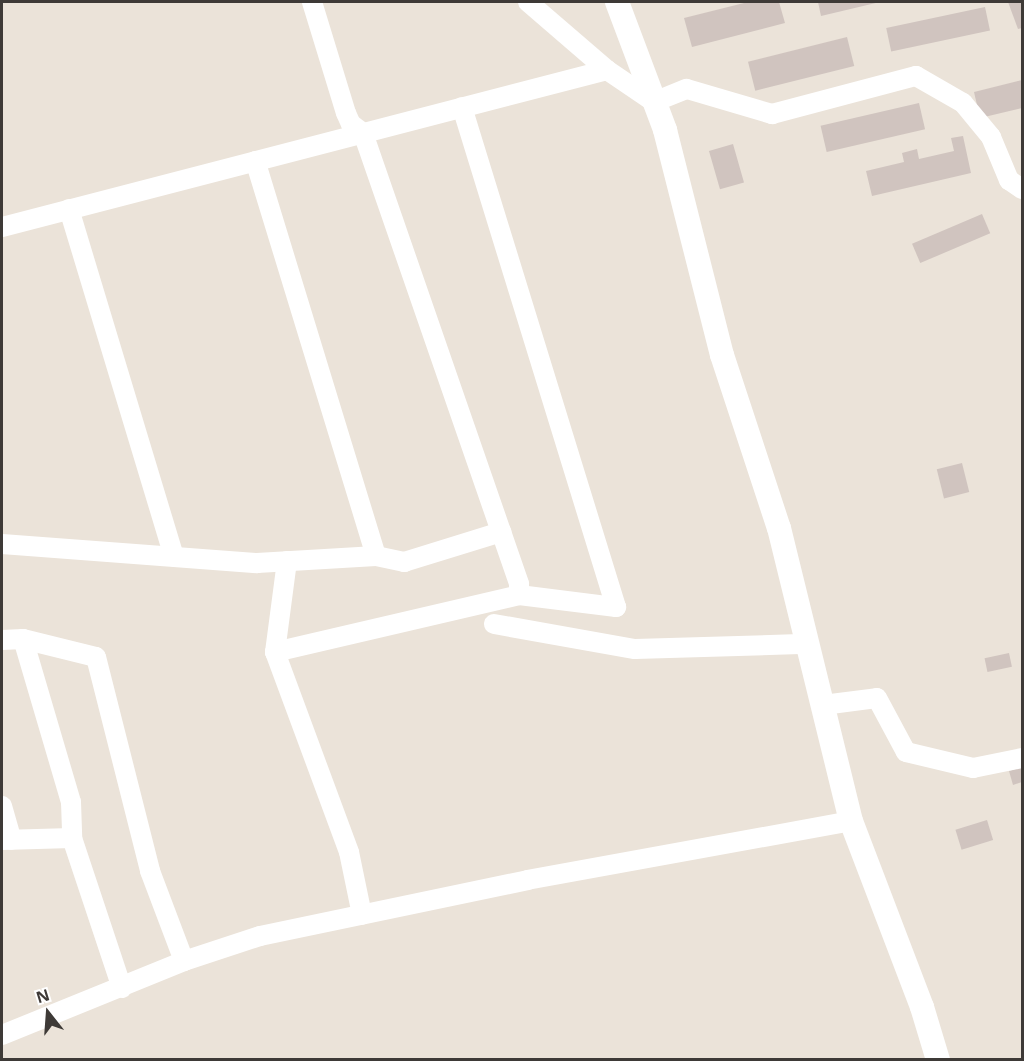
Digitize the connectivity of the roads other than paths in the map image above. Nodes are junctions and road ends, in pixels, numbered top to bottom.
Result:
1 (312, 2) edge
2 (528, 2) edge
3 (617, 2) edge
4 (608, 70) junction
5 (654, 102) junction
6 (462, 107) junction
7 (363, 133) junction
8 (255, 161) junction
9 (1023, 189) edge
10 (69, 209) junction
11 (2, 227) edge
12 (501, 532) junction
13 (2, 544) edge
14 (174, 556) junction
15 (376, 556) junction
16 (286, 561) junction
17 (519, 595) junction
18 (494, 624) dead end
19 (23, 639) junction
20 (2, 640) edge
21 (808, 644) junction
22 (275, 652) junction
23 (823, 705) junction
24 (1023, 758) edge
25 (2, 806) edge
26 (851, 821) junction
27 (72, 838) junction
28 (7, 840) edge
29 (362, 915) junction
30 (184, 961) junction
31 (122, 987) junction
32 (2, 1035) edge
33 (938, 1059) edge

1 - 7 street
2 - 4 street
3 - 5 street
4 - 5 street
4 - 6 street
5 - 9 street
5 - 21 street
6 - 7 street
6 - 17 street
7 - 8 street
7 - 12 street
8 - 10 street
8 - 15 street
10 - 11 street
10 - 14 street
12 - 15 street
12 - 17 street
13 - 14 street
14 - 16 street
15 - 16 street
16 - 22 street
17 - 22 street
18 - 21 street
19 - 20 street
19 - 27 street
19 - 30 street
21 - 23 street
22 - 29 street
23 - 24 street
23 - 26 street
25 - 28 street
26 - 29 street
26 - 33 street
27 - 28 street
27 - 31 street
29 - 30 street
30 - 31 street
31 - 32 street

